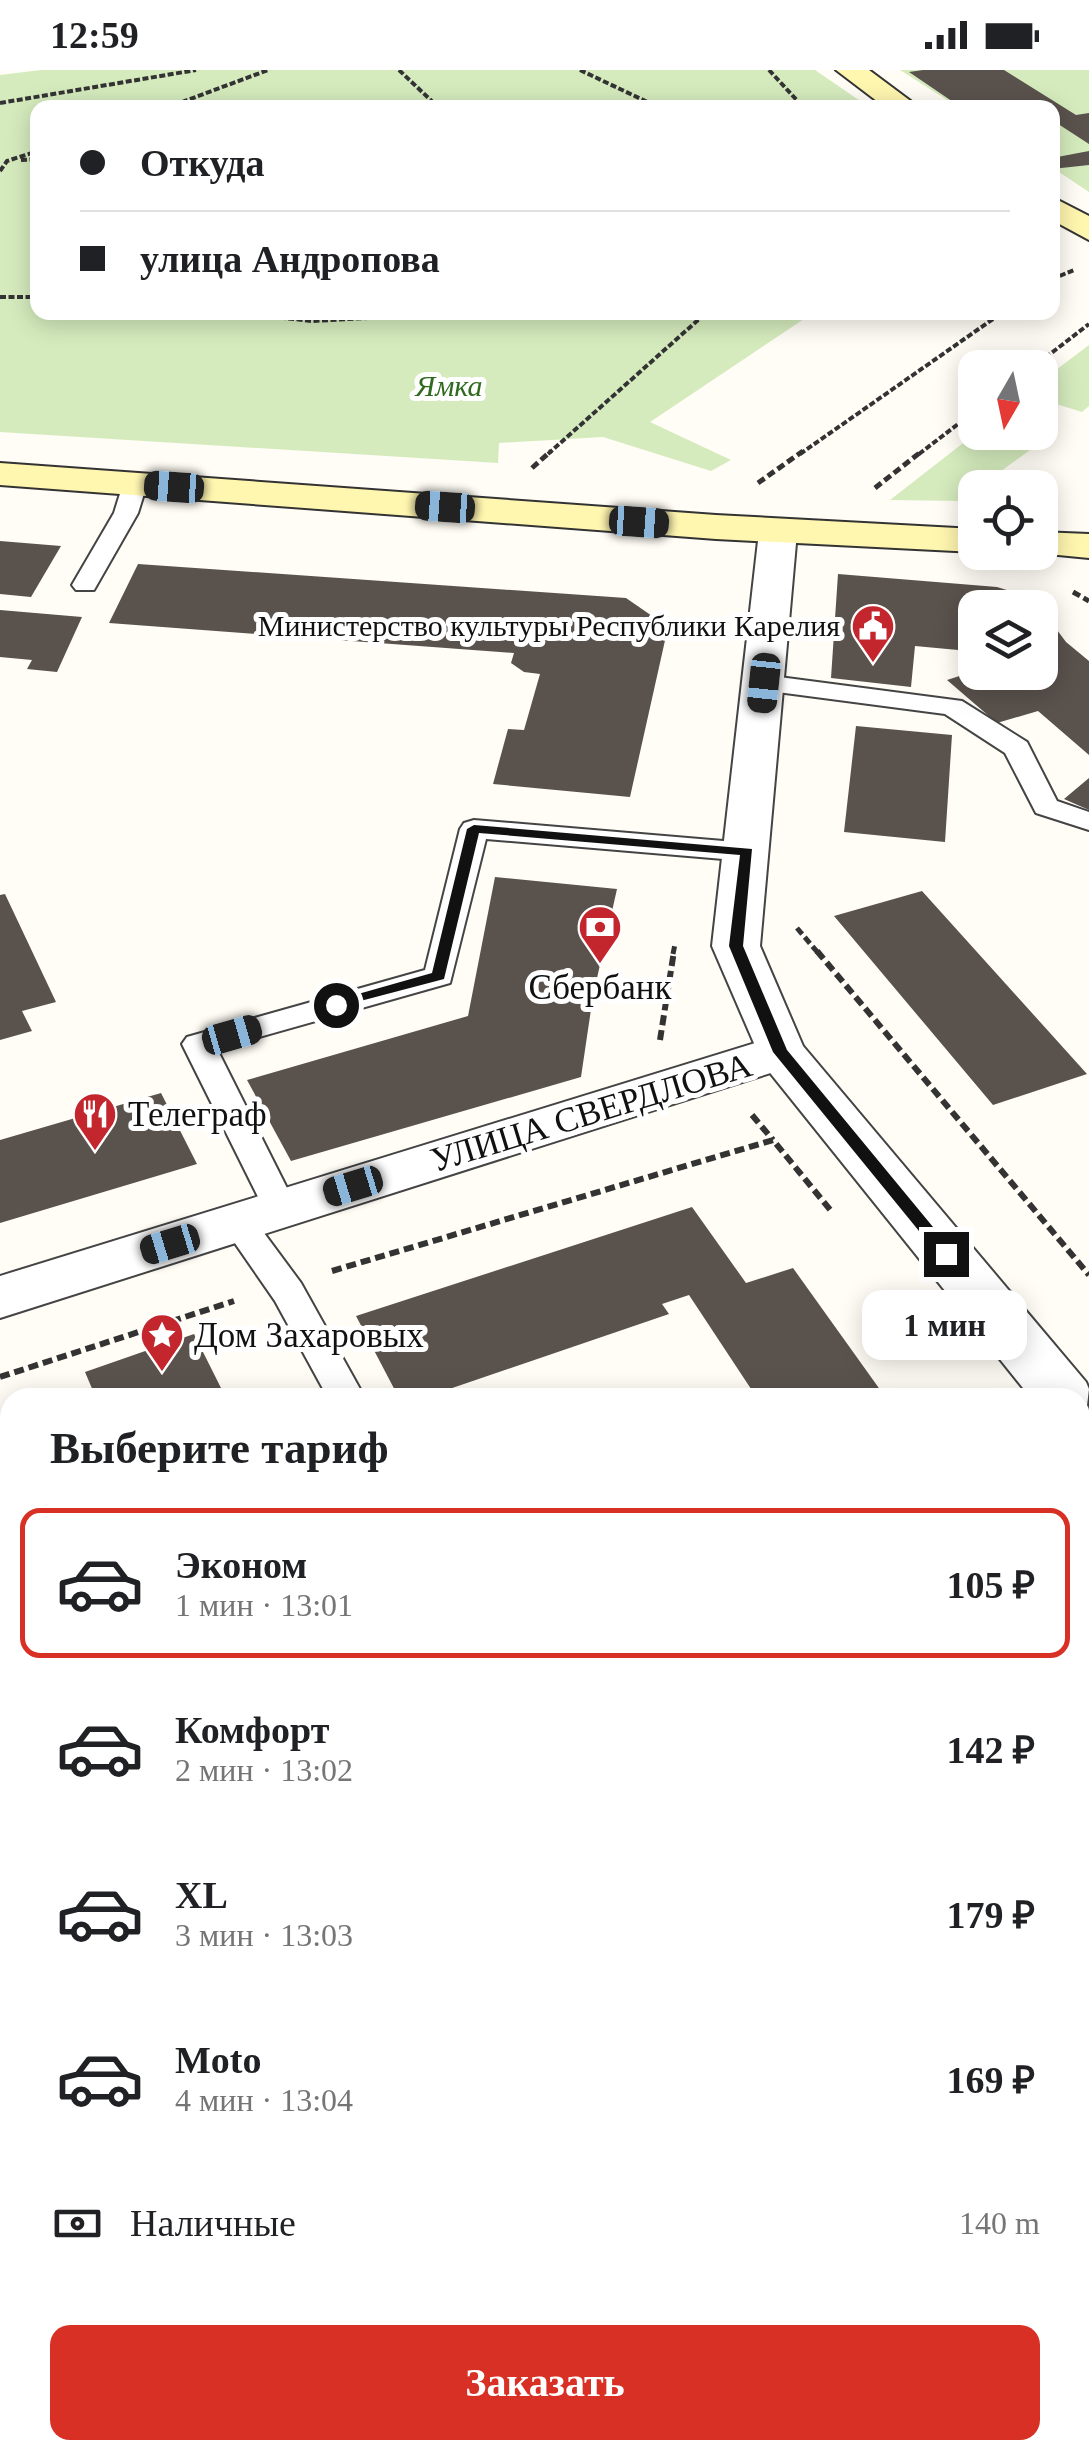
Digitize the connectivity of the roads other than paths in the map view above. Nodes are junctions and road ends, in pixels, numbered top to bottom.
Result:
1 (850, 70) edge
2 (894, 100) edge
3 (1060, 211) edge
4 (1089, 230) edge
5 (0, 474) edge
6 (135, 484) junction
7 (778, 532) junction
8 (958, 540) edge
9 (1058, 545) edge
10 (1089, 546) edge
11 (84, 584) dead end
12 (764, 683) junction
13 (1089, 821) edge
14 (748, 852) junction
15 (780, 1052) junction
16 (259, 1216) junction
17 (0, 1297) edge
18 (341, 1388) edge
19 (1057, 1388) edge

1 - 2 main road
3 - 4 main road
5 - 6 main road
6 - 7 main road
6 - 11 lane
7 - 8 main road
7 - 12 street
9 - 10 main road
12 - 13 lane
12 - 14 street
14 - 15 street
14 - 16 lane
15 - 16 street, УЛИЦА СВЕРДЛОВА
15 - 19 street
16 - 17 street, УЛИЦА СВЕРДЛОВА
16 - 18 lane

